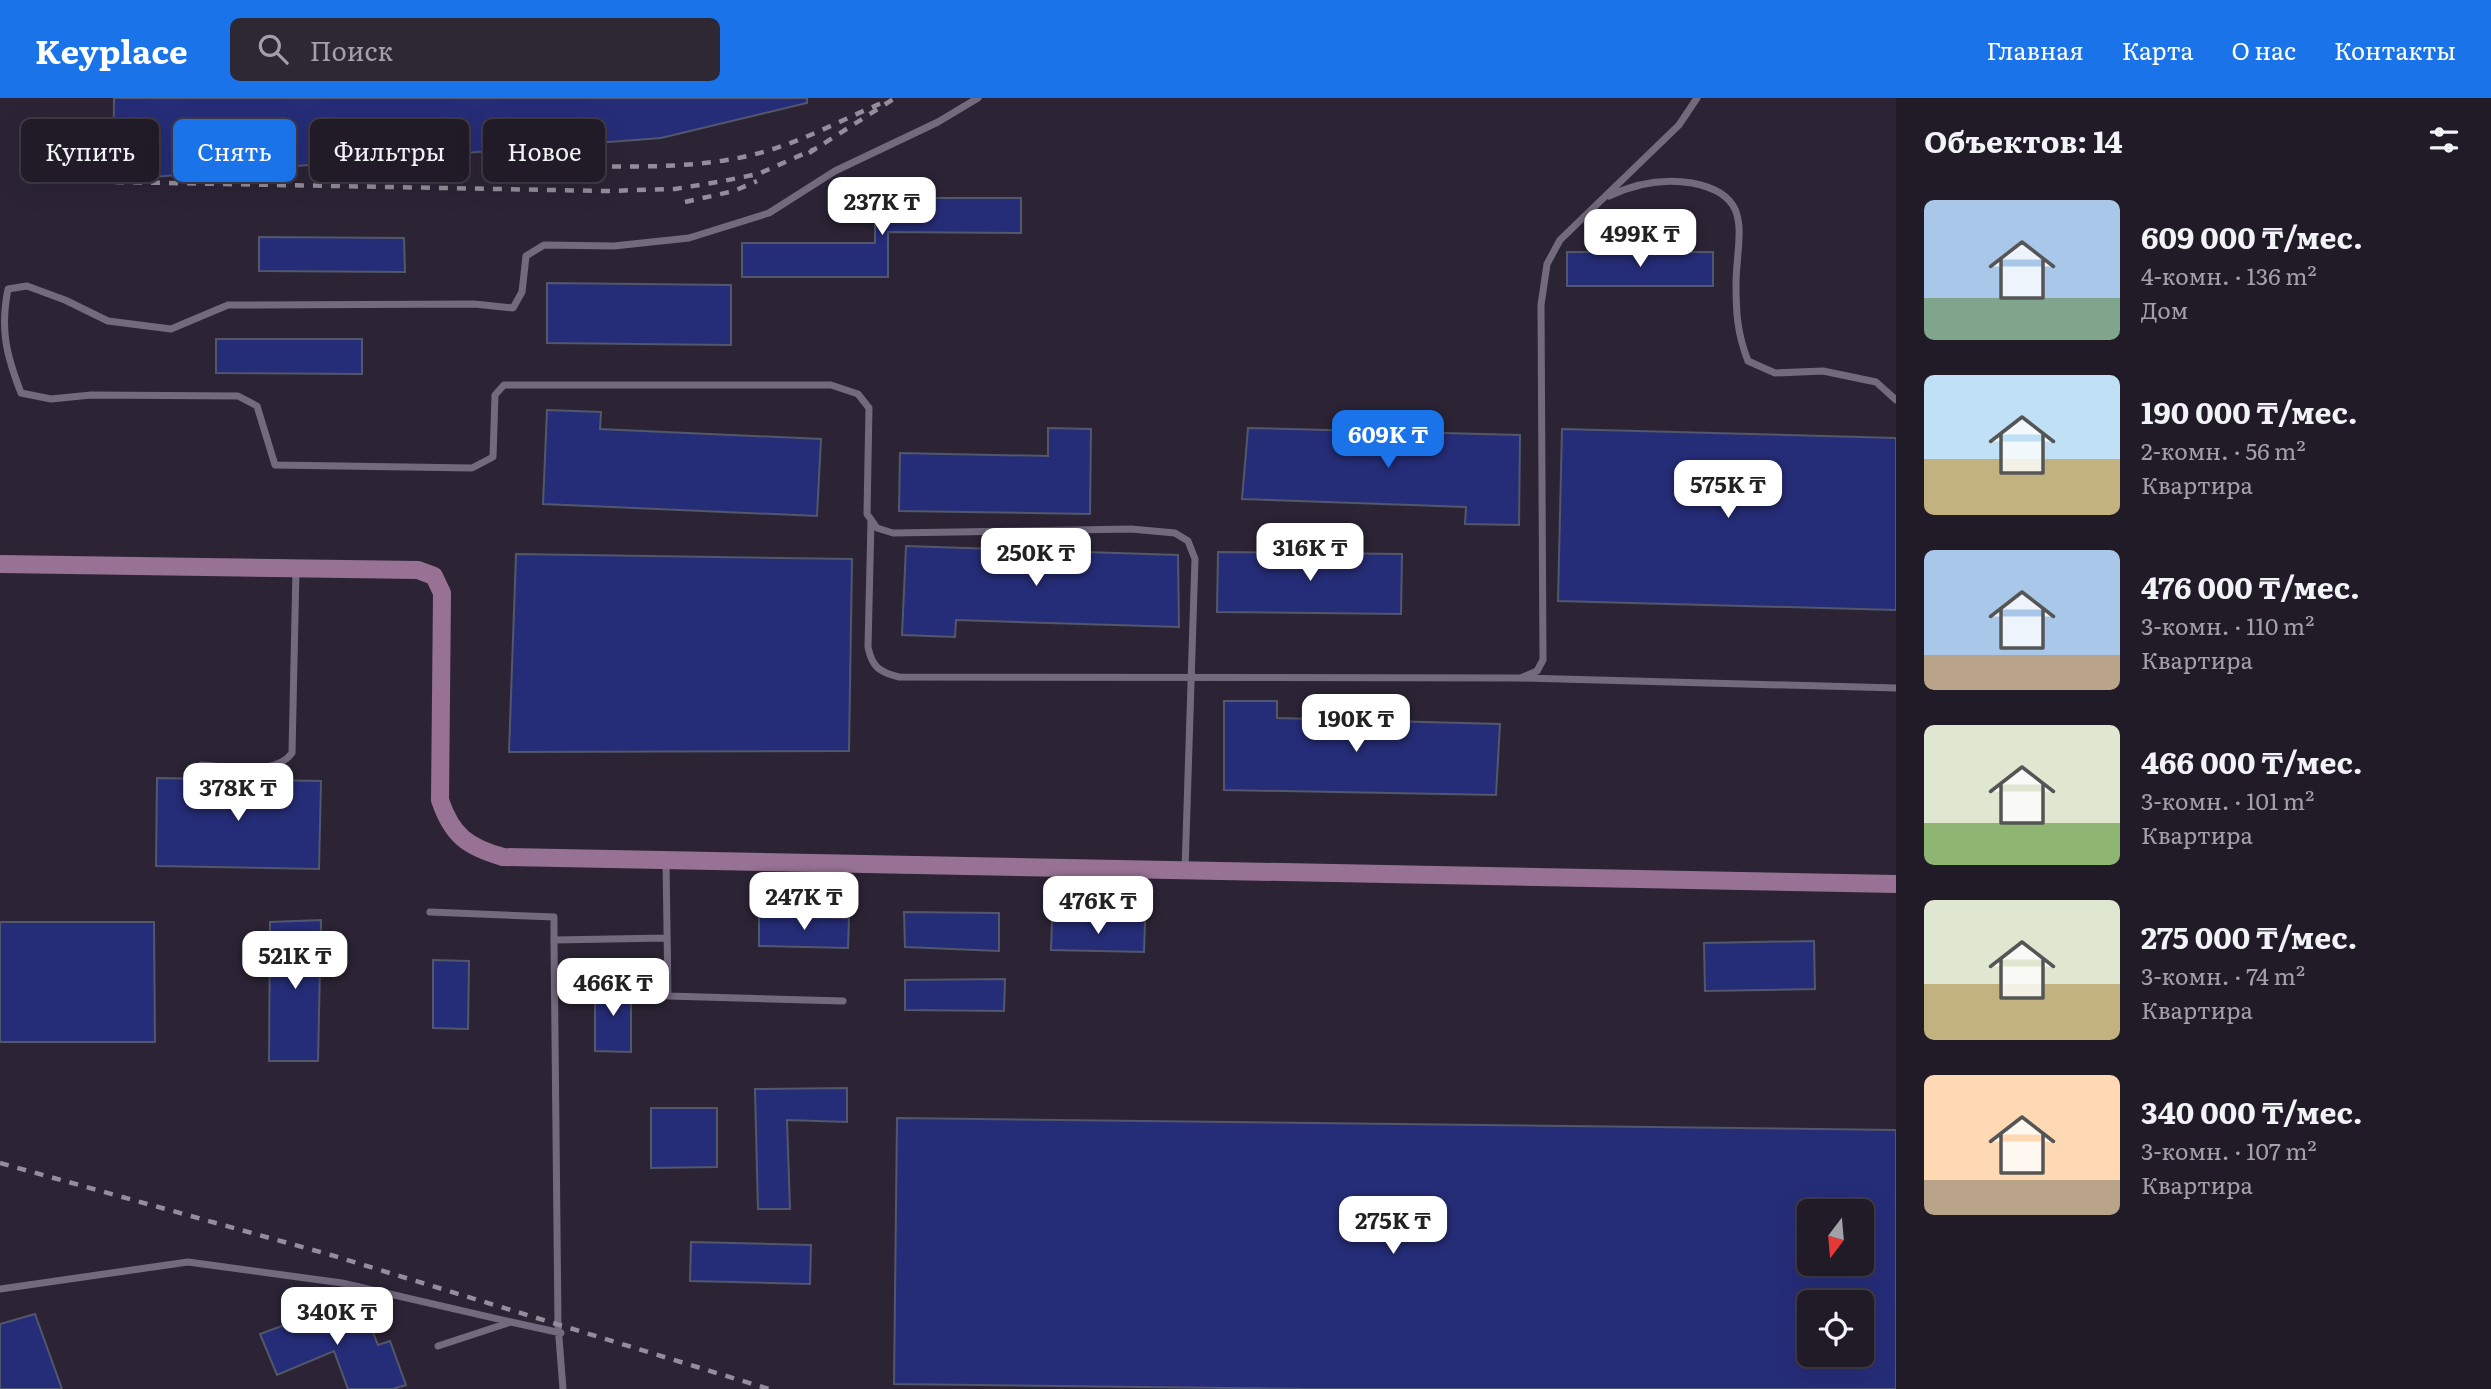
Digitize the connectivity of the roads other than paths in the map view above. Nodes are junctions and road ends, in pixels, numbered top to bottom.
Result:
1 (978, 98) edge
2 (1697, 98) edge
3 (1602, 199) junction
4 (1896, 400) edge
5 (871, 519) junction
6 (0, 564) edge
7 (296, 568) junction
8 (1191, 678) junction
9 (1520, 678) junction
10 (1896, 688) edge
11 (201, 765) dead end
12 (666, 860) junction
13 (1185, 870) junction
14 (1896, 884) edge
15 (430, 912) dead end
16 (667, 938) junction
17 (554, 940) junction
18 (843, 1001) dead end
19 (0, 1289) edge
20 (511, 1322) junction
21 (561, 1333) junction
22 (438, 1346) dead end
23 (563, 1389) edge

1 - 5 lane
2 - 3 lane
3 - 4 lane
3 - 9 lane
5 - 8 lane
5 - 8 lane
6 - 7 street
7 - 11 lane
7 - 12 street
8 - 9 lane
8 - 13 lane
9 - 10 lane
12 - 13 street
12 - 16 lane
13 - 14 street
15 - 17 lane
16 - 17 lane
16 - 18 lane
17 - 21 lane
19 - 20 lane
20 - 21 lane
20 - 22 lane
21 - 23 lane

